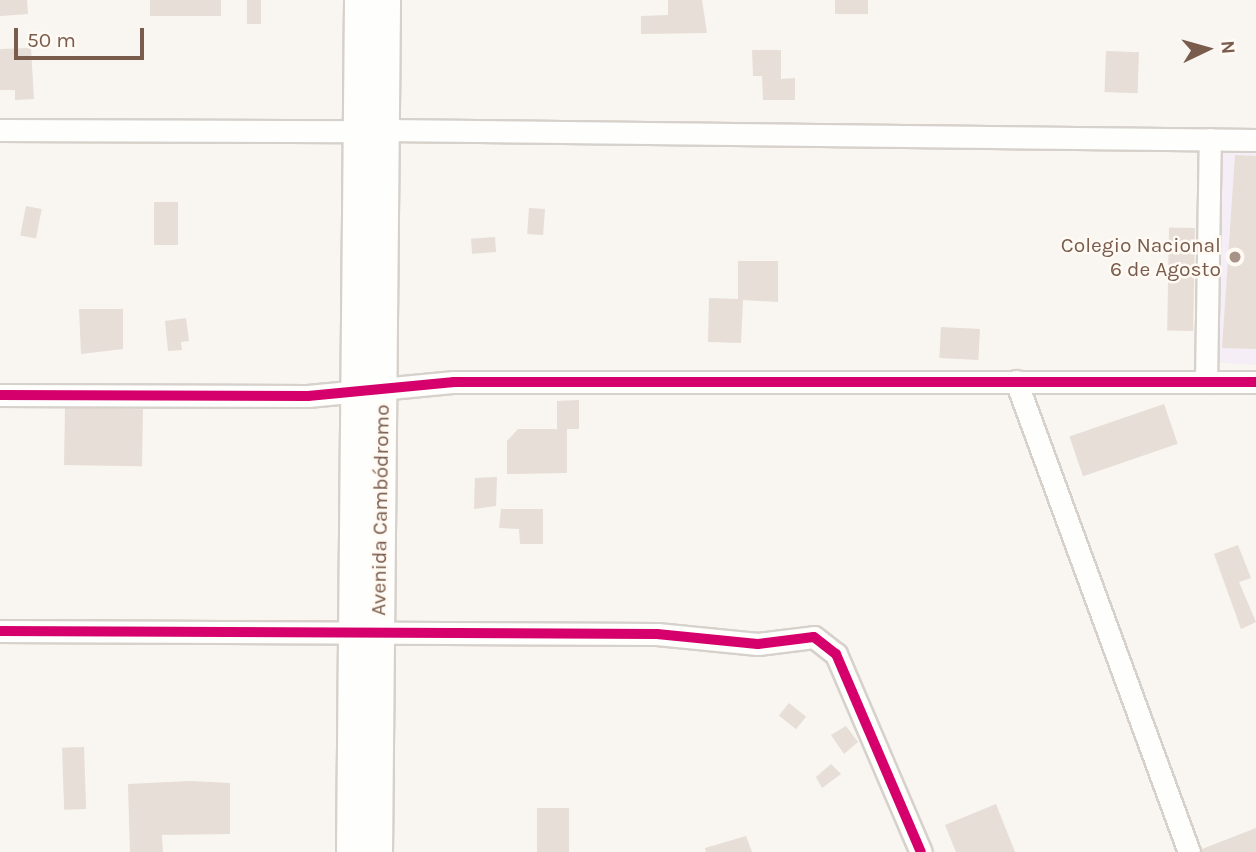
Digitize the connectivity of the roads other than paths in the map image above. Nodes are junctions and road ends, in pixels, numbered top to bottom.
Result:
1 (360, 0) edge
2 (385, 0) edge
3 (0, 130) edge
4 (372, 130) junction
5 (1210, 139) junction
6 (1256, 140) edge
7 (1016, 381) junction
8 (1206, 382) junction
9 (1256, 382) edge
10 (369, 393) junction
11 (0, 395) edge
12 (366, 630) junction
13 (0, 631) edge
14 (352, 852) edge
15 (377, 852) edge
16 (921, 852) edge
17 (1189, 852) edge

1 - 4 street, Avenida Cambódromo
2 - 4 street, Avenida Cambódromo
3 - 4 street
4 - 5 street
4 - 10 street, Avenida Cambódromo
5 - 6 street
5 - 8 street
7 - 8 street
7 - 10 street
7 - 17 street
8 - 9 street
10 - 11 street
10 - 12 street, Avenida Cambódromo
12 - 13 street
12 - 14 street, Avenida Cambódromo
12 - 15 street, Avenida Cambódromo
12 - 16 street

